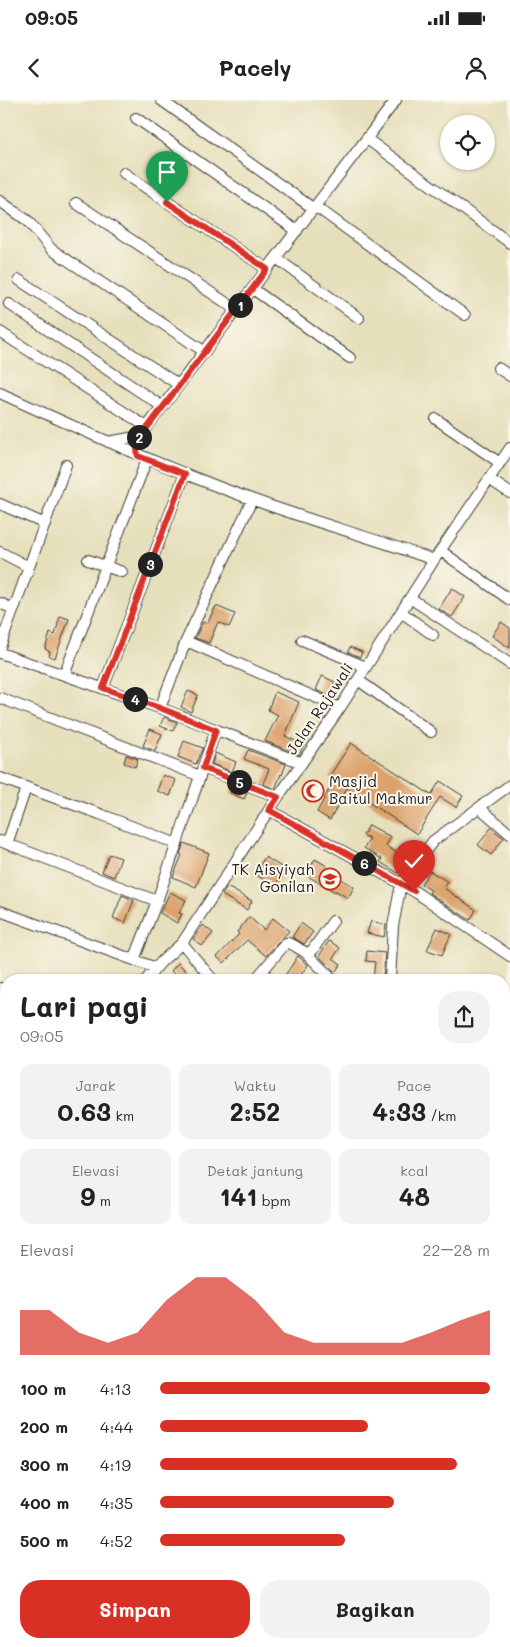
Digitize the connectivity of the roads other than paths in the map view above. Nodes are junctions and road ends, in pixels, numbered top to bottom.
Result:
1 (161, 100) edge
2 (396, 100) edge
3 (136, 118) dead end
4 (367, 139) junction
5 (124, 173) dead end
6 (0, 201) edge
7 (76, 203) dead end
8 (314, 208) junction
9 (297, 231) junction
10 (510, 243) edge
11 (276, 258) junction
12 (267, 269) junction
13 (18, 280) dead end
14 (253, 289) junction
15 (9, 304) dead end
16 (237, 310) junction
17 (465, 315) dead end
18 (359, 318) dead end
19 (0, 332) edge
20 (204, 352) junction
21 (350, 358) dead end
22 (498, 368) dead end
23 (510, 376) edge
24 (179, 385) junction
25 (0, 393) edge
26 (163, 407) junction
27 (436, 420) dead end
28 (144, 431) junction
29 (106, 442) junction
30 (510, 448) edge
31 (142, 458) junction
32 (500, 463) junction
33 (66, 465) dead end
34 (185, 474) junction
35 (489, 479) junction
36 (510, 493) edge
37 (252, 500) junction
38 (0, 504) edge
39 (45, 524) junction
40 (441, 551) junction
41 (0, 552) edge
42 (88, 560) dead end
43 (434, 560) junction
44 (29, 567) junction
45 (105, 567) junction
46 (122, 572) dead end
47 (410, 598) junction
48 (510, 600) edge
49 (0, 603) edge
50 (13, 609) junction
51 (401, 612) junction
52 (434, 635) dead end
53 (302, 640) dead end
54 (186, 641) junction
55 (0, 647) edge
56 (0, 653) edge
57 (510, 664) edge
58 (366, 667) junction
59 (66, 670) dead end
60 (358, 680) junction
61 (103, 688) junction
62 (0, 698) edge
63 (160, 708) junction
64 (340, 708) junction
65 (216, 730) junction
66 (431, 732) dead end
67 (302, 763) junction
68 (202, 772) junction
69 (0, 778) edge
70 (510, 785) edge
71 (26, 788) junction
72 (278, 797) junction
73 (480, 808) junction
74 (269, 810) junction
75 (510, 834) edge
76 (4, 843) edge
77 (177, 844) junction
78 (401, 884) junction
79 (157, 901) junction
80 (0, 911) edge
81 (333, 921) dead end
82 (182, 942) junction
83 (305, 952) junction
84 (510, 956) edge
85 (134, 960) junction
86 (156, 968) junction
87 (151, 974) edge
88 (208, 974) edge
89 (260, 974) edge
90 (326, 974) edge
91 (390, 974) edge

1 - 8 street
2 - 4 street
3 - 9 street
4 - 8 street
4 - 10 street
5 - 12 street
6 - 20 street
7 - 16 street
8 - 9 street
8 - 17 street
9 - 11 street
11 - 12 street
11 - 18 street
12 - 14 street
13 - 24 street
14 - 16 street
14 - 21 street
15 - 26 street
16 - 20 street
19 - 28 street
20 - 24 street
22 - 23 street
24 - 26 street
25 - 29 street
26 - 28 street
27 - 32 street
28 - 29 street
28 - 31 street
29 - 31 street
30 - 32 street, Jalan Rajawali
31 - 34 street
31 - 45 street
32 - 35 street, Jalan Rajawali
33 - 39 street
34 - 37 street
34 - 61 street
35 - 36 street
35 - 40 street, Jalan Rajawali
37 - 43 street
37 - 54 street
38 - 39 street
39 - 44 street
40 - 43 street, Jalan Rajawali
40 - 48 street
41 - 44 street
42 - 45 street
43 - 47 street, Jalan Rajawali
44 - 50 street
45 - 46 street
45 - 59 street
47 - 51 street, Jalan Rajawali
47 - 57 street
49 - 50 street
50 - 55 street
51 - 52 street
51 - 58 street, Jalan Rajawali
53 - 58 street
54 - 63 street
54 - 64 street
56 - 61 street
58 - 60 street, Jalan Rajawali
60 - 64 street, Jalan Rajawali
60 - 66 street
61 - 63 street
62 - 68 street
63 - 65 street
64 - 67 street, Jalan Rajawali
65 - 67 street
65 - 68 street
67 - 72 street, Jalan Rajawali
68 - 72 street
68 - 77 street
69 - 71 street
70 - 73 street
71 - 76 street
71 - 77 street
72 - 74 street, Jalan Rajawali
73 - 75 street
73 - 78 street
74 - 78 street
74 - 82 street, Jalan Rajawali
76 - 79 street
77 - 79 street
78 - 84 street
78 - 91 street
79 - 85 street
80 - 85 street
81 - 83 street
82 - 86 street, Jalan Rajawali
82 - 88 street
83 - 89 street
83 - 90 street
85 - 86 street
86 - 87 street, Jalan Rajawali

